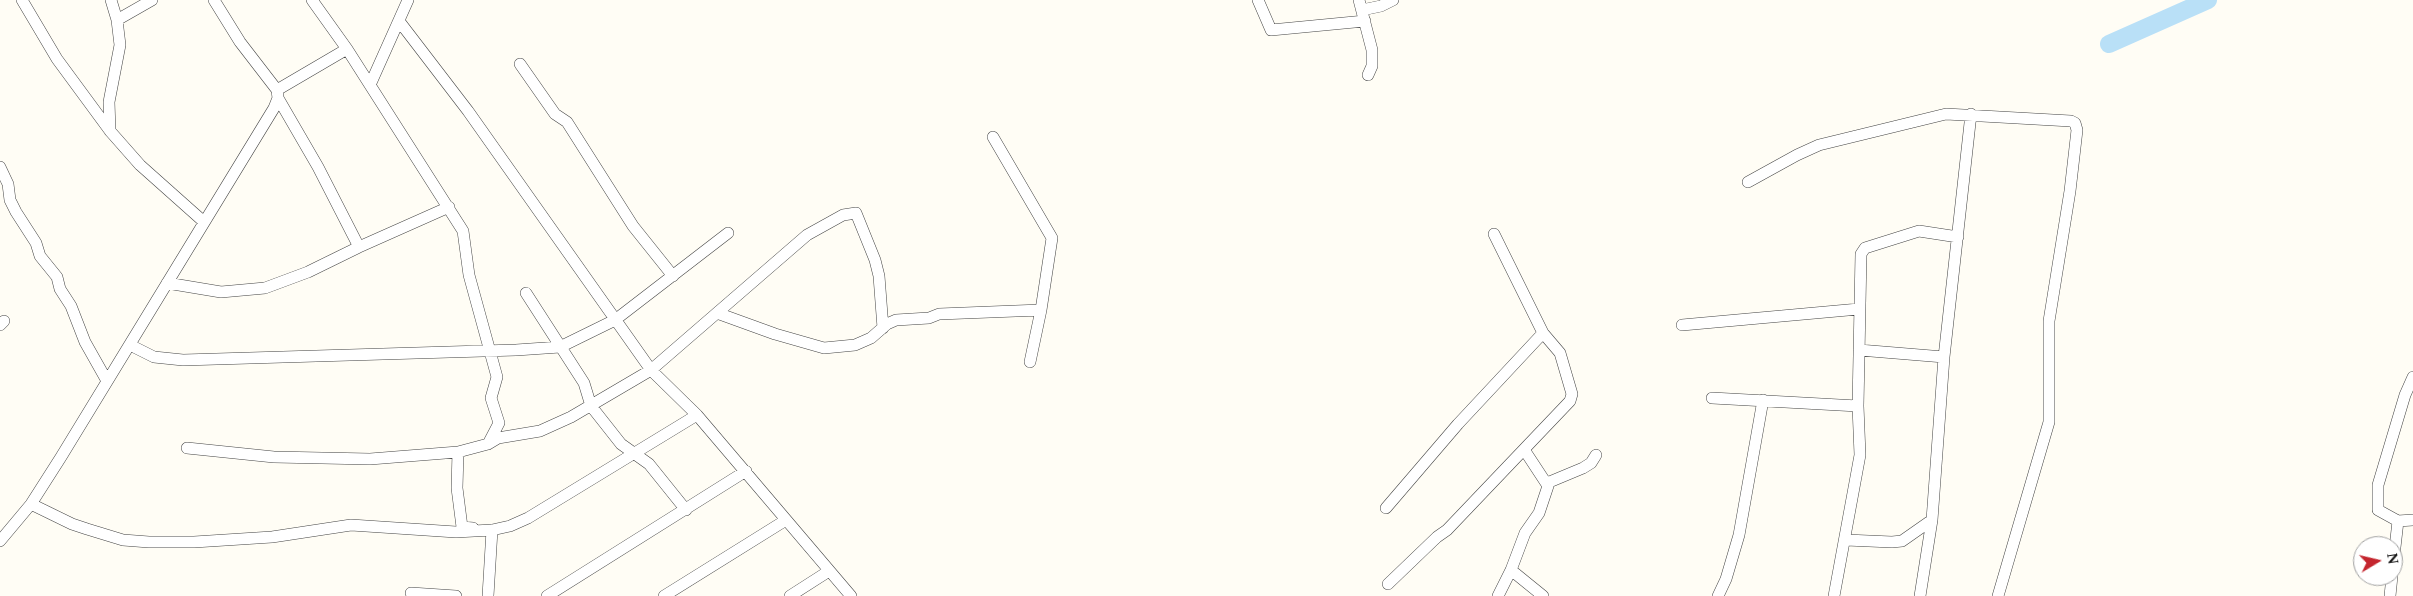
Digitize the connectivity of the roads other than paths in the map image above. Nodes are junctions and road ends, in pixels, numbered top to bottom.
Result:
1 (22, 0) edge
2 (111, 0) edge
3 (152, 0) edge
4 (214, 0) edge
5 (312, 0) edge
6 (408, 0) edge
7 (1258, 0) edge
8 (1393, 0) edge
9 (1362, 10) edge
10 (117, 20) junction
11 (399, 22) junction
12 (347, 49) junction
13 (520, 64) dead end
14 (1368, 75) dead end
15 (370, 85) junction
16 (277, 94) junction
17 (1971, 114) junction
18 (110, 131) junction
19 (993, 137) dead end
20 (0, 167) edge
21 (1748, 182) dead end
22 (449, 207) junction
23 (204, 222) junction
24 (728, 233) dead end
25 (1494, 234) dead end
26 (1958, 236) junction
27 (359, 247) junction
28 (673, 276) junction
29 (167, 283) junction
30 (526, 293) dead end
31 (1859, 309) junction
32 (1041, 310) junction
33 (717, 313) junction
34 (615, 320) junction
35 (1682, 325) dead end
36 (883, 328) junction
37 (1543, 333) junction
38 (130, 345) junction
39 (560, 347) junction
40 (491, 350) junction
41 (1859, 350) junction
42 (1944, 357) junction
43 (1030, 362) dead end
44 (651, 370) junction
45 (2413, 376) edge
46 (107, 381) junction
47 (1712, 398) dead end
48 (1763, 400) junction
49 (592, 406) junction
50 (1858, 406) junction
51 (697, 415) junction
52 (488, 444) junction
53 (187, 448) dead end
54 (1525, 450) junction
55 (458, 452) junction
56 (636, 454) junction
57 (1596, 455) dead end
58 (746, 471) junction
59 (1547, 482) junction
60 (31, 504) junction
61 (1386, 508) dead end
62 (686, 510) junction
63 (786, 520) junction
64 (1932, 520) junction
65 (2413, 520) edge
66 (2398, 521) junction
67 (492, 530) junction
68 (2396, 536) edge
69 (1846, 540) junction
70 (0, 541) edge
71 (1512, 570) junction
72 (830, 571) junction
73 (1388, 584) dead end
74 (411, 593) dead end
75 (555, 594) edge
76 (456, 596) edge
77 (488, 596) edge
78 (664, 596) edge
79 (790, 596) edge
80 (851, 596) edge
81 (1498, 596) edge
82 (1543, 596) edge
83 (1718, 596) edge
84 (1834, 596) edge
85 (1920, 596) edge
86 (1998, 596) edge

1 - 18 street
2 - 10 street
3 - 10 street
4 - 16 street
5 - 12 street
6 - 11 street
7 - 9 street
8 - 9 street
9 - 14 street
10 - 18 street
11 - 15 street
11 - 34 street
12 - 15 street
12 - 16 street
13 - 28 street
15 - 22 street
16 - 23 street
16 - 27 street
17 - 21 street
17 - 26 street
17 - 86 street
18 - 23 street
19 - 32 street
20 - 46 street
22 - 27 street
22 - 40 street
23 - 29 street
24 - 28 street
25 - 37 street
26 - 31 street
26 - 42 street
27 - 29 street
28 - 34 street
29 - 38 street
30 - 39 street
31 - 35 street
31 - 41 street
32 - 36 street
32 - 43 street
33 - 36 street
33 - 36 street
33 - 44 street
34 - 39 street
34 - 44 street
37 - 54 street
37 - 61 street
38 - 40 street
38 - 46 street
39 - 40 street
39 - 49 street
40 - 52 street
41 - 42 street
41 - 50 street
42 - 64 street
44 - 49 street
44 - 51 street
45 - 66 street
46 - 60 street
47 - 48 street
48 - 50 street
48 - 83 street
49 - 52 street
49 - 56 street
50 - 69 street
51 - 56 street
51 - 58 street
52 - 55 street
53 - 55 street
54 - 59 street
54 - 73 street
55 - 67 street
56 - 62 street
56 - 67 street
57 - 59 street
58 - 62 street
58 - 63 street
59 - 71 street
60 - 67 street
60 - 70 street
62 - 75 street
63 - 72 street
63 - 78 street
64 - 69 street
64 - 85 street
65 - 66 street
66 - 68 street
67 - 77 street
69 - 84 street
71 - 81 street
71 - 82 street
72 - 79 street
72 - 80 street
74 - 76 street

